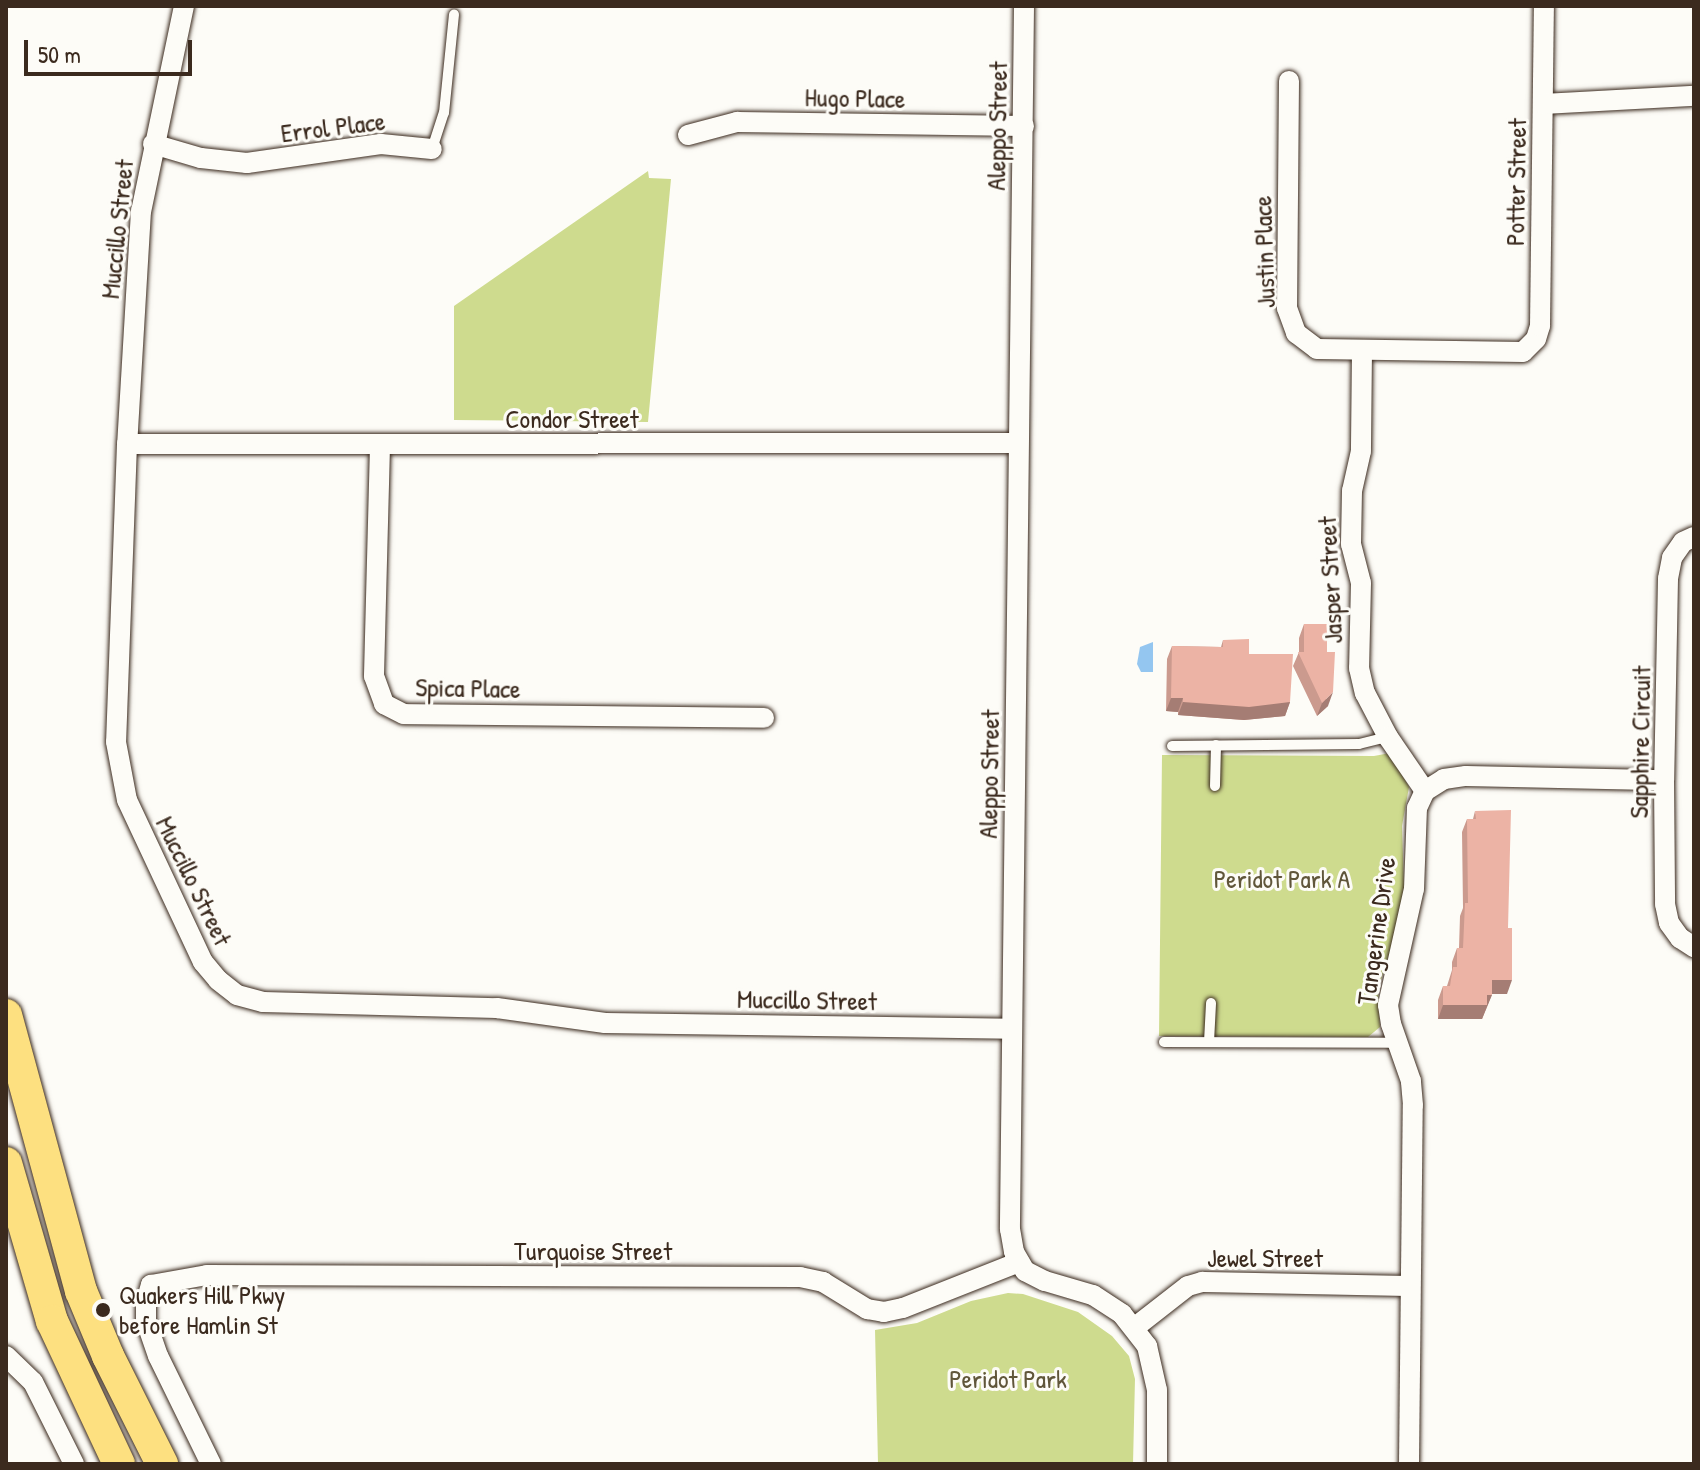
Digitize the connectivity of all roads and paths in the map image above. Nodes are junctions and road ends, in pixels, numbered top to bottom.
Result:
1 (184, 6) edge
2 (1024, 6) edge
3 (1544, 6) edge
4 (454, 15) dead end
5 (1289, 81) dead end
6 (1694, 96) edge
7 (1544, 104) junction
8 (1024, 126) junction
9 (688, 135) dead end
10 (153, 144) junction
11 (432, 149) joint
12 (1362, 350) junction
13 (1523, 352) joint
14 (1018, 443) junction
15 (127, 444) junction
16 (380, 446) junction
17 (1694, 537) edge
18 (764, 718) dead end
19 (1388, 737) junction
20 (1216, 745) junction
21 (1172, 746) dead end
22 (1664, 780) junction
23 (1215, 786) dead end
24 (1425, 791) junction
25 (1694, 947) edge
26 (1211, 1003) dead end
27 (6, 1015) edge
28 (1012, 1029) junction
29 (1164, 1042) dead end
30 (1209, 1042) junction
31 (1399, 1043) junction
32 (6, 1163) edge
33 (1019, 1262) junction
34 (1410, 1286) junction
35 (1134, 1328) junction
36 (8, 1356) edge
37 (74, 1464) edge
38 (119, 1464) edge
39 (162, 1464) edge
40 (211, 1464) edge
41 (1157, 1464) edge
42 (1409, 1464) edge

1 - 10 street, Muccillo Street
2 - 8 street, Aleppo Street
3 - 7 street, Potter Street
4 - 11 lane, Errol Place
5 - 12 street, Justin Place
6 - 7 street
7 - 13 street, Potter Street
8 - 9 street, Hugo Place
8 - 14 street, Aleppo Street
10 - 11 street, Errol Place
10 - 15 street, Muccillo Street
12 - 13 street, Justin Place
12 - 19 street, Jasper Street
14 - 16 street, Condor Street
14 - 28 street, Aleppo Street
15 - 16 street, Condor Street
15 - 28 street, Muccillo Street
16 - 18 street, Spica Place
17 - 22 street, Sapphire Circuit
19 - 20 lane
19 - 24 street, Jasper Street
20 - 21 lane
20 - 23 lane
22 - 24 street
22 - 25 street, Sapphire Circuit
24 - 31 street, Tangerine Drive
26 - 30 lane
27 - 39 main road
28 - 33 street, Aleppo Street
29 - 30 lane
30 - 31 lane
31 - 34 street, Tangerine Drive
32 - 38 main road
33 - 35 street
33 - 40 street, Turquoise Street
34 - 35 street, Jewel Street
34 - 42 street, Tangerine Drive
35 - 41 street
36 - 37 street

